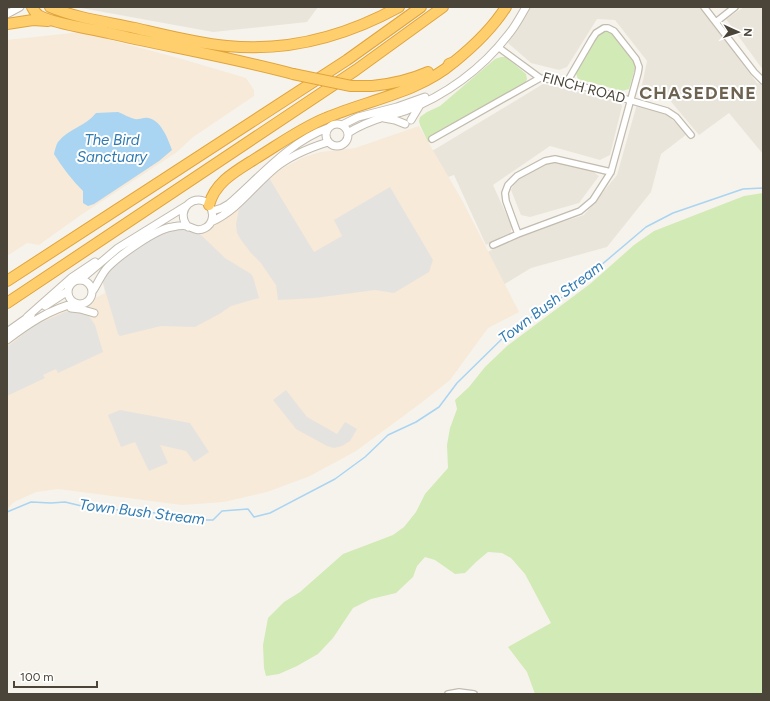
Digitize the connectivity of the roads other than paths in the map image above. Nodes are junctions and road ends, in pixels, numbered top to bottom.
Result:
1 (20, 7) edge
2 (32, 7) edge
3 (399, 7) edge
4 (421, 7) edge
5 (443, 7) edge
6 (506, 7) edge
7 (526, 7) edge
8 (704, 7) edge
9 (735, 7) edge
10 (55, 8) edge
11 (7, 14) edge
12 (716, 22) junction
13 (66, 23) junction
14 (7, 24) edge
15 (498, 47) junction
16 (454, 62) junction
17 (540, 78) junction
18 (763, 81) edge
19 (458, 82) junction
20 (568, 82) junction
21 (631, 100) junction
22 (421, 103) junction
23 (382, 118) junction
24 (342, 125) junction
25 (328, 128) junction
26 (348, 132) junction
27 (691, 135) dead end
28 (432, 139) dead end
29 (328, 142) junction
30 (611, 172) junction
31 (186, 206) junction
32 (210, 208) junction
33 (211, 222) junction
34 (188, 226) junction
35 (518, 234) junction
36 (493, 245) dead end
37 (113, 252) junction
38 (80, 280) junction
39 (7, 281) edge
40 (68, 291) junction
41 (92, 292) junction
42 (7, 303) edge
43 (76, 304) junction
44 (94, 313) dead end
45 (46, 314) junction
46 (27, 317) junction
47 (7, 332) edge
48 (7, 340) edge
49 (448, 694) edge
50 (474, 694) edge

1 - 11 street
2 - 13 highway
3 - 10 highway
4 - 39 highway
5 - 42 highway
6 - 16 highway
7 - 15 street
8 - 12 street
9 - 12 street
12 - 18 street
13 - 14 highway
13 - 16 highway, bridge
15 - 17 street, FINCH ROAD
15 - 19 street
16 - 32 highway
17 - 20 street, FINCH ROAD
17 - 28 street
19 - 22 street
19 - 24 street
20 - 21 street, FINCH ROAD
20 - 21 street
21 - 27 street, FINCH ROAD
21 - 30 street
22 - 23 street
22 - 23 street
23 - 26 street
24 - 25 street
24 - 26 street
25 - 29 street
25 - 32 street
26 - 29 street
29 - 33 street
30 - 35 street
30 - 35 street
31 - 32 street
31 - 34 street
31 - 37 street
32 - 33 street
33 - 34 street
34 - 41 street
35 - 36 street
37 - 38 street
37 - 46 street
38 - 40 street
38 - 41 street
40 - 43 street
40 - 46 street
41 - 43 street
43 - 45 street
44 - 45 street
45 - 48 street
46 - 47 street
49 - 50 street

